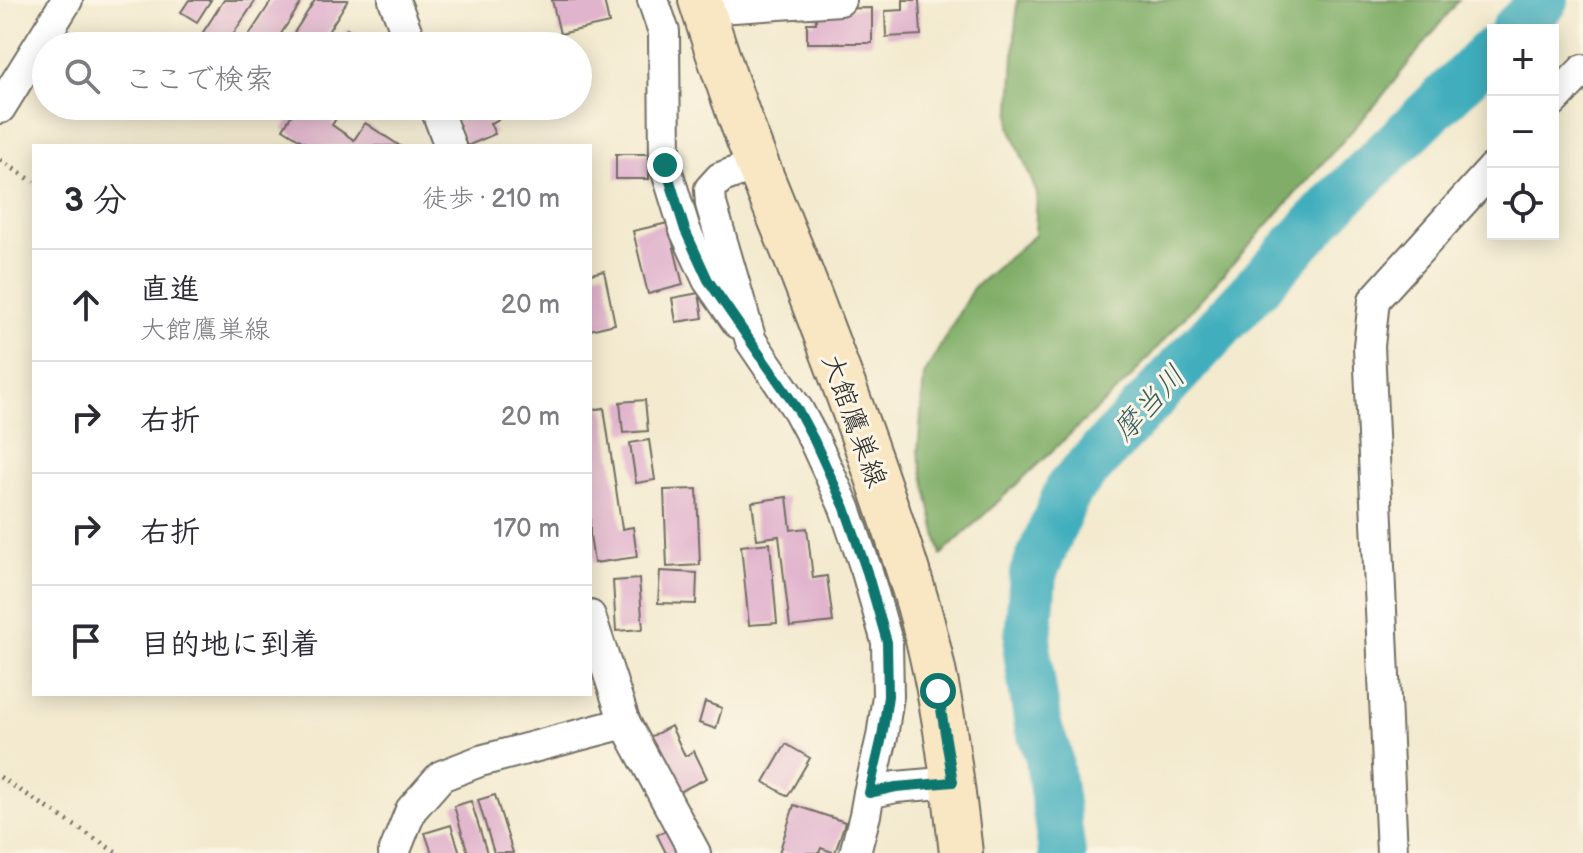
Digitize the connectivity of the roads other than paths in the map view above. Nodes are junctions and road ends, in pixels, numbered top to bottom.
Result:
1 (67, 0) edge
2 (394, 0) edge
3 (653, 0) edge
4 (840, 0) edge
5 (702, 4) edge
6 (47, 32) edge
7 (407, 32) edge
8 (32, 56) edge
9 (1583, 70) edge
10 (1558, 96) edge
11 (0, 108) edge
12 (440, 120) edge
13 (449, 144) edge
14 (757, 164) junction
15 (1487, 175) edge
16 (751, 341) junction
17 (592, 622) edge
18 (625, 723) junction
19 (953, 782) junction
20 (869, 793) junction
21 (394, 853) edge
22 (695, 853) edge
23 (855, 853) edge
24 (961, 853) edge
25 (1392, 853) edge

1 - 6 street
2 - 7 street
3 - 16 street
4 - 5 street
5 - 14 main road, 大館鷹巣線
8 - 11 street
9 - 10 street
12 - 13 street
14 - 16 street
14 - 19 main road, 大館鷹巣線
15 - 25 street
16 - 20 street
17 - 18 street
18 - 21 street
18 - 22 street
19 - 20 street
19 - 24 main road, 大館鷹巣線
20 - 23 street

